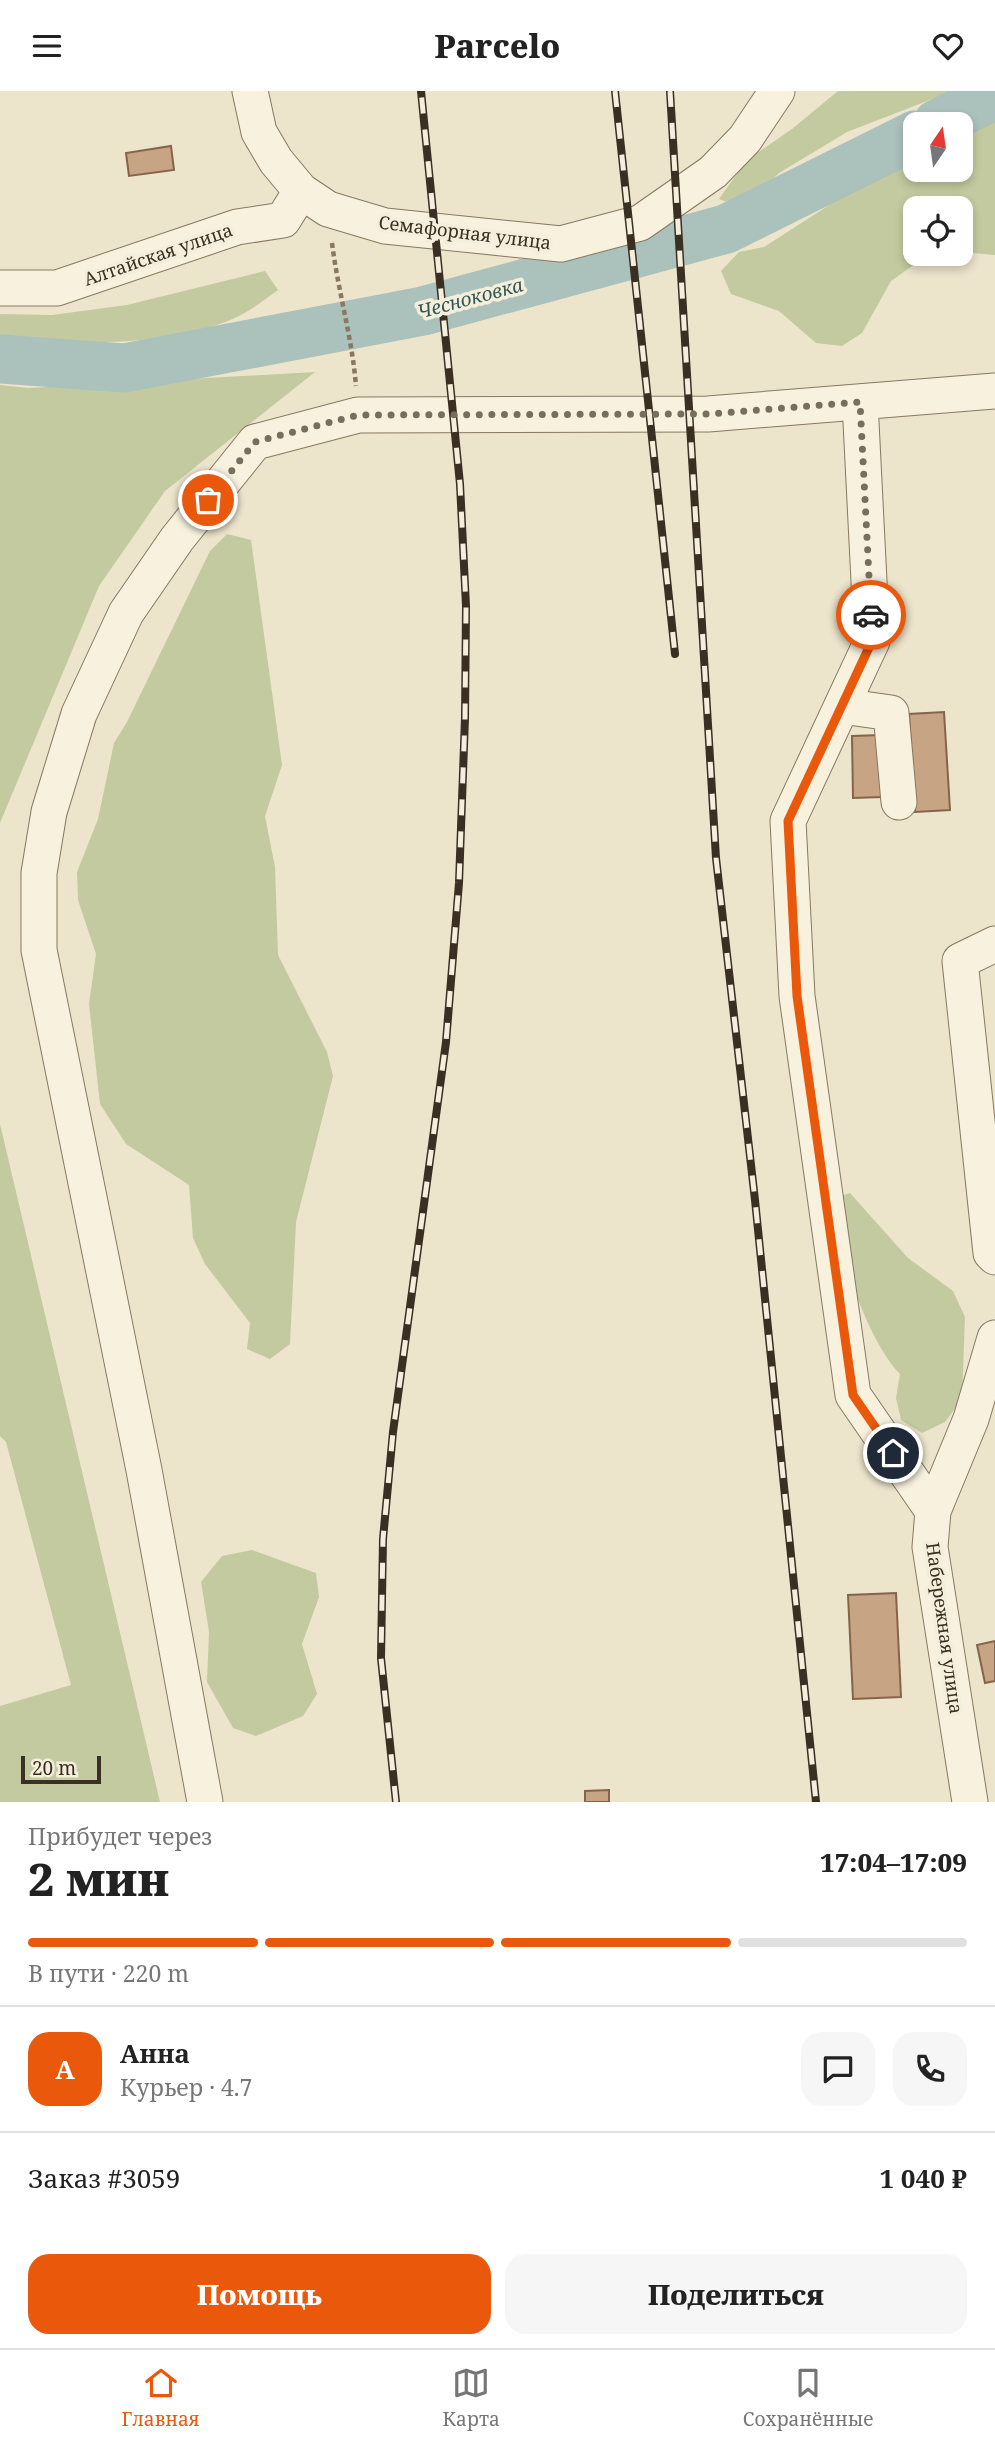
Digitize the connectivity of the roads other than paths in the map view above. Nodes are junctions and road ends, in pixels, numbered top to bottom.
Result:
1 (250, 91) edge
2 (777, 91) edge
3 (315, 200) junction
4 (0, 288) edge
5 (995, 391) edge
6 (860, 402) junction
7 (842, 706) junction
8 (899, 802) dead end
9 (995, 944) edge
10 (995, 1257) edge
11 (995, 1338) edge
12 (933, 1511) junction
13 (205, 1802) edge
14 (970, 1802) edge

1 - 3 street
2 - 3 street, Семафорная улица
3 - 4 street, Алтайская улица
5 - 6 street
6 - 7 street
6 - 13 street
7 - 8 street
7 - 12 street
9 - 10 street
11 - 12 street, Набережная улица
12 - 14 street, Набережная улица

